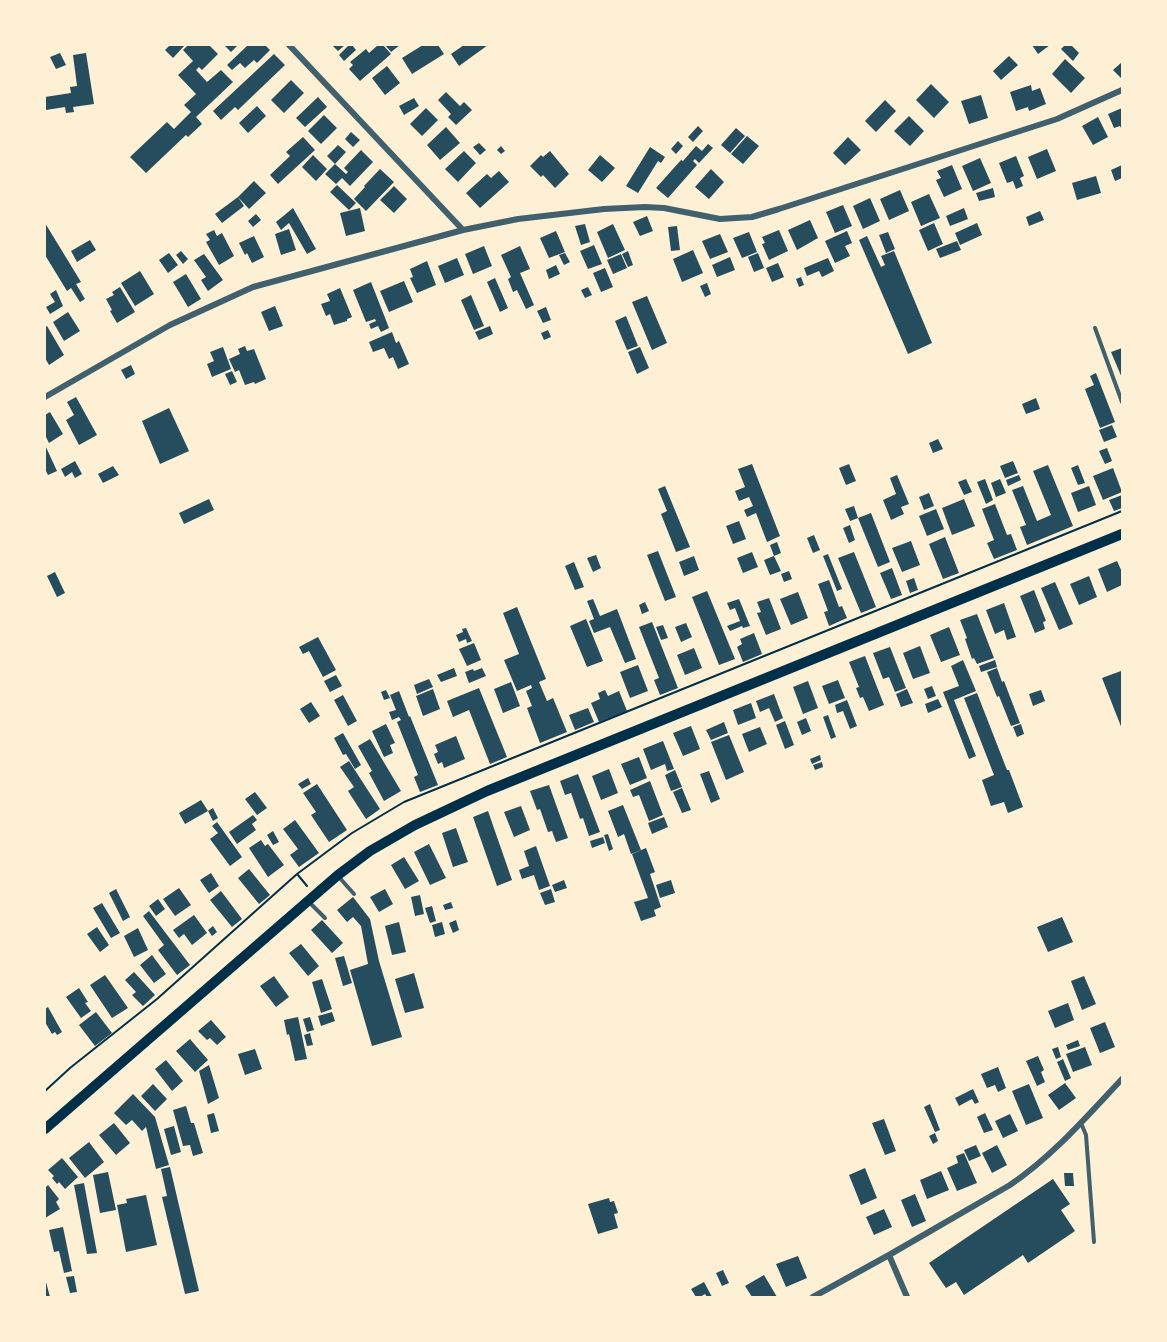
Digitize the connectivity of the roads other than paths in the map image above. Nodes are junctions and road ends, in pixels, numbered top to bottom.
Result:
1 (289, 45) edge
2 (1122, 90) edge
3 (463, 230) junction
4 (1095, 328) dead end
5 (45, 397) edge
6 (1122, 402) edge
7 (1122, 534) edge
8 (338, 875) junction
9 (354, 894) dead end
10 (308, 901) junction
11 (325, 918) dead end
12 (1122, 1079) edge
13 (1080, 1122) junction
14 (45, 1129) edge
15 (1094, 1242) dead end
16 (889, 1255) junction
17 (813, 1297) edge
18 (907, 1297) edge

1 - 3 street
2 - 3 street
3 - 5 street
4 - 6 lane
7 - 8 main road
8 - 9 lane
8 - 10 main road
10 - 11 lane
10 - 14 main road
12 - 13 street
13 - 15 lane
13 - 16 street
16 - 17 street
16 - 18 street

